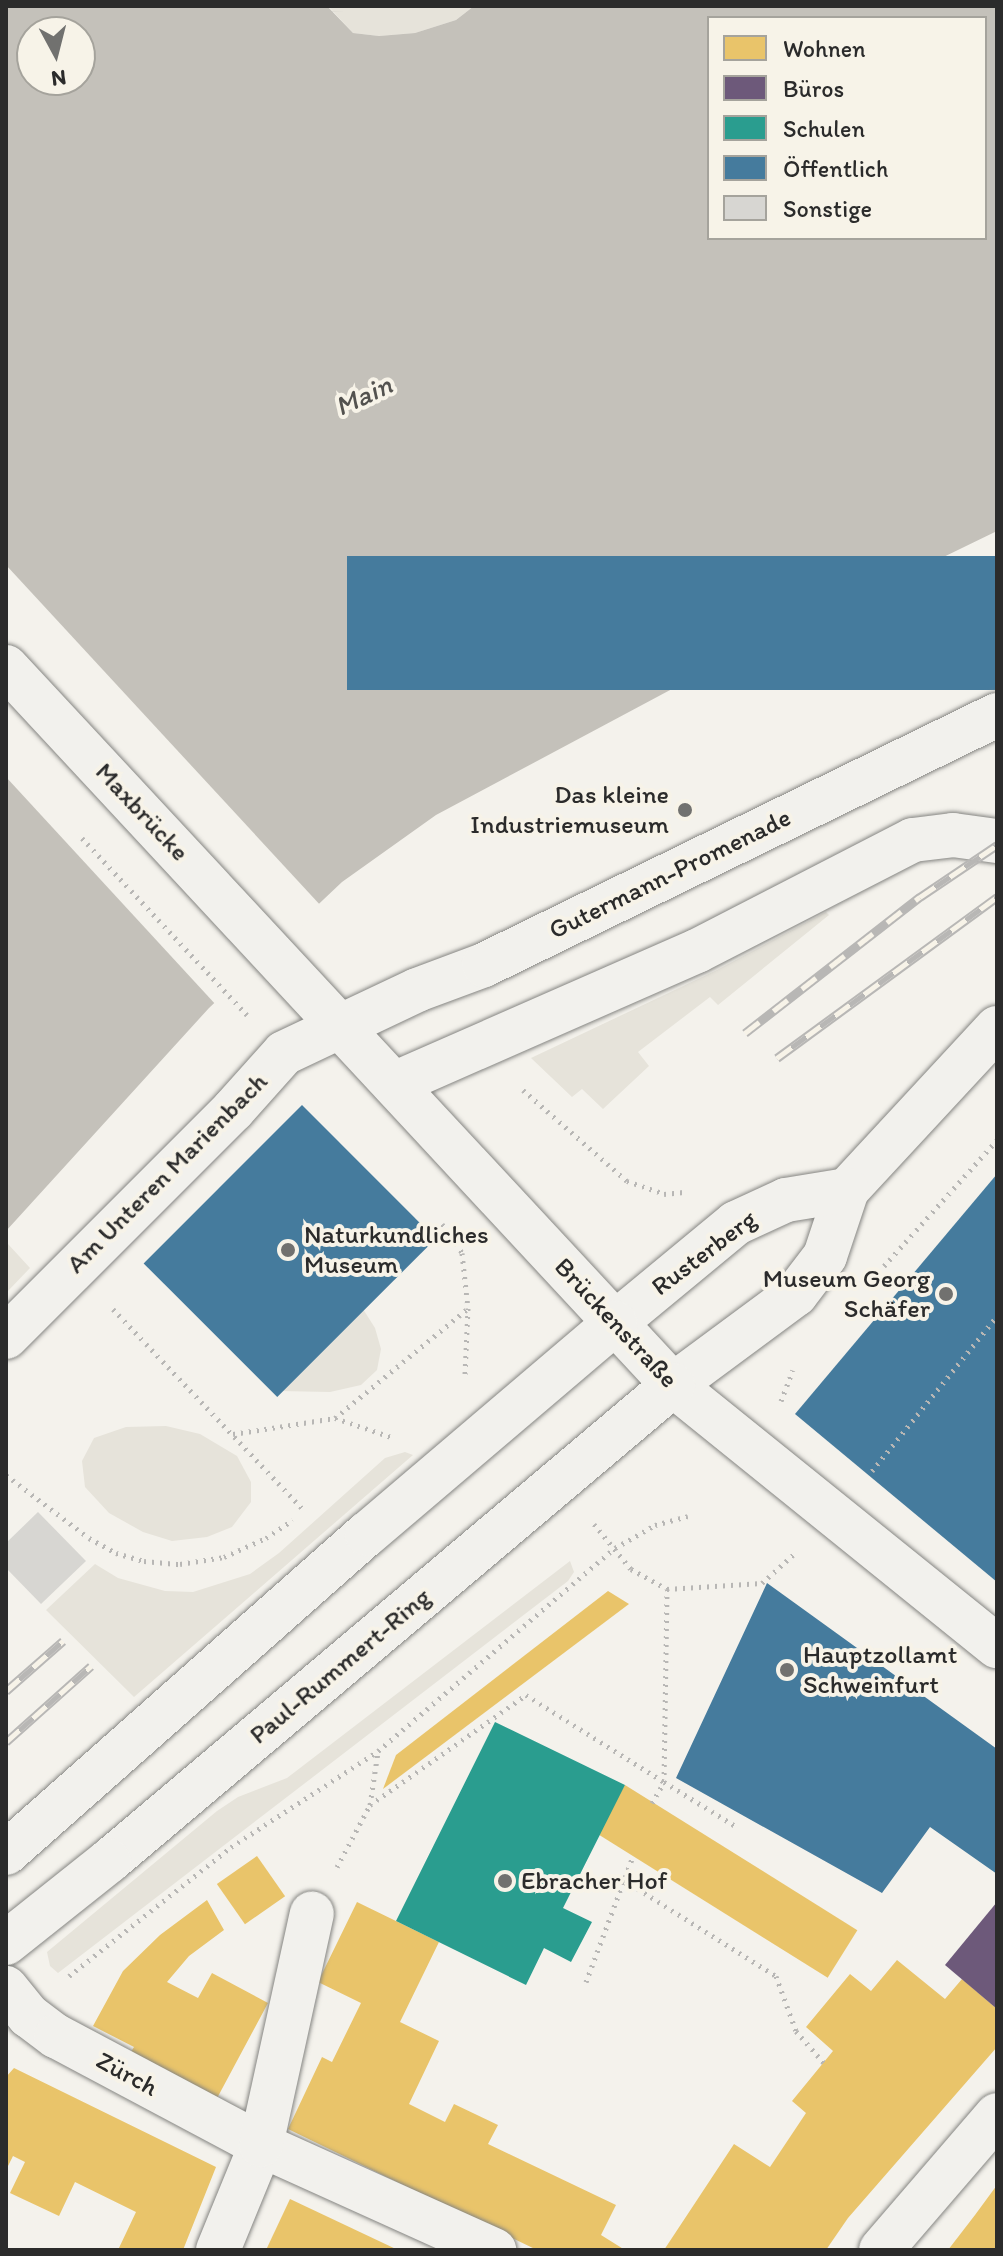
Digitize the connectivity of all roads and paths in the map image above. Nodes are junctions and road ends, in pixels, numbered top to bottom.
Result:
1 (6, 667) edge
2 (997, 715) edge
3 (78, 833) dead end
4 (997, 841) edge
5 (277, 957) joint
6 (231, 999) dead end
7 (339, 1025) junction
8 (997, 1028) edge
9 (394, 1084) junction
10 (521, 1089) dead end
11 (997, 1140) edge
12 (847, 1190) junction
13 (693, 1192) dead end
14 (435, 1215) dead end
15 (880, 1271) dead end
16 (468, 1308) junction
17 (115, 1312) dead end
18 (997, 1316) edge
19 (615, 1323) junction
20 (6, 1337) edge
21 (797, 1365) dead end
22 (469, 1385) dead end
23 (673, 1385) junction
24 (777, 1414) dead end
25 (335, 1418) junction
26 (403, 1427) dead end
27 (232, 1434) junction
28 (391, 1437) junction
29 (380, 1447) dead end
30 (869, 1474) dead end
31 (6, 1475) edge
32 (316, 1502) dead end
33 (305, 1511) junction
34 (688, 1516) dead end
35 (835, 1517) junction
36 (590, 1521) dead end
37 (615, 1548) junction
38 (667, 1589) junction
39 (997, 1646) edge
40 (378, 1751) junction
41 (664, 1782) junction
42 (652, 1803) dead end
43 (370, 1805) junction
44 (737, 1827) dead end
45 (6, 1853) edge
46 (633, 1856) dead end
47 (624, 1880) junction
48 (312, 1914) joint
49 (6, 1943) edge
50 (586, 1982) dead end
51 (13, 2006) edge
52 (824, 2063) dead end
53 (997, 2115) edge
54 (261, 2145) junction
55 (430, 2237) edge
56 (218, 2250) edge
57 (494, 2250) edge
58 (881, 2250) edge

1 - 5 street, Maxbrücke
2 - 7 street, Gutermann-Promenade
3 - 6 path
4 - 9 street
5 - 7 street, Brückenstraße
7 - 9 street, Brückenstraße
7 - 20 street, Am Unteren Marienbach
8 - 12 street
9 - 19 street, Brückenstraße
10 - 13 path
11 - 15 path
12 - 19 street, Rusterberg
12 - 23 street
14 - 16 path
16 - 22 path
16 - 25 path
17 - 27 path
18 - 30 path
19 - 23 street, Brückenstraße
19 - 45 street
21 - 24 path
23 - 35 street, Brückenstraße
23 - 49 street, Paul-Rummert-Ring
25 - 27 path
25 - 28 path
26 - 28 path
27 - 33 path
28 - 29 path
31 - 33 path
32 - 33 path
34 - 37 path
35 - 38 path
35 - 39 street, Brückenstraße
36 - 37 path
37 - 38 path
37 - 40 path
38 - 41 path
40 - 43 path
40 - 51 path
41 - 42 path
41 - 43 path
41 - 44 path
43 - 48 path
46 - 47 path
47 - 50 path
47 - 52 path
48 - 54 street
51 - 54 street, Zürch
53 - 58 street
54 - 55 street, Zürch
54 - 56 street
55 - 57 street, Zürch

